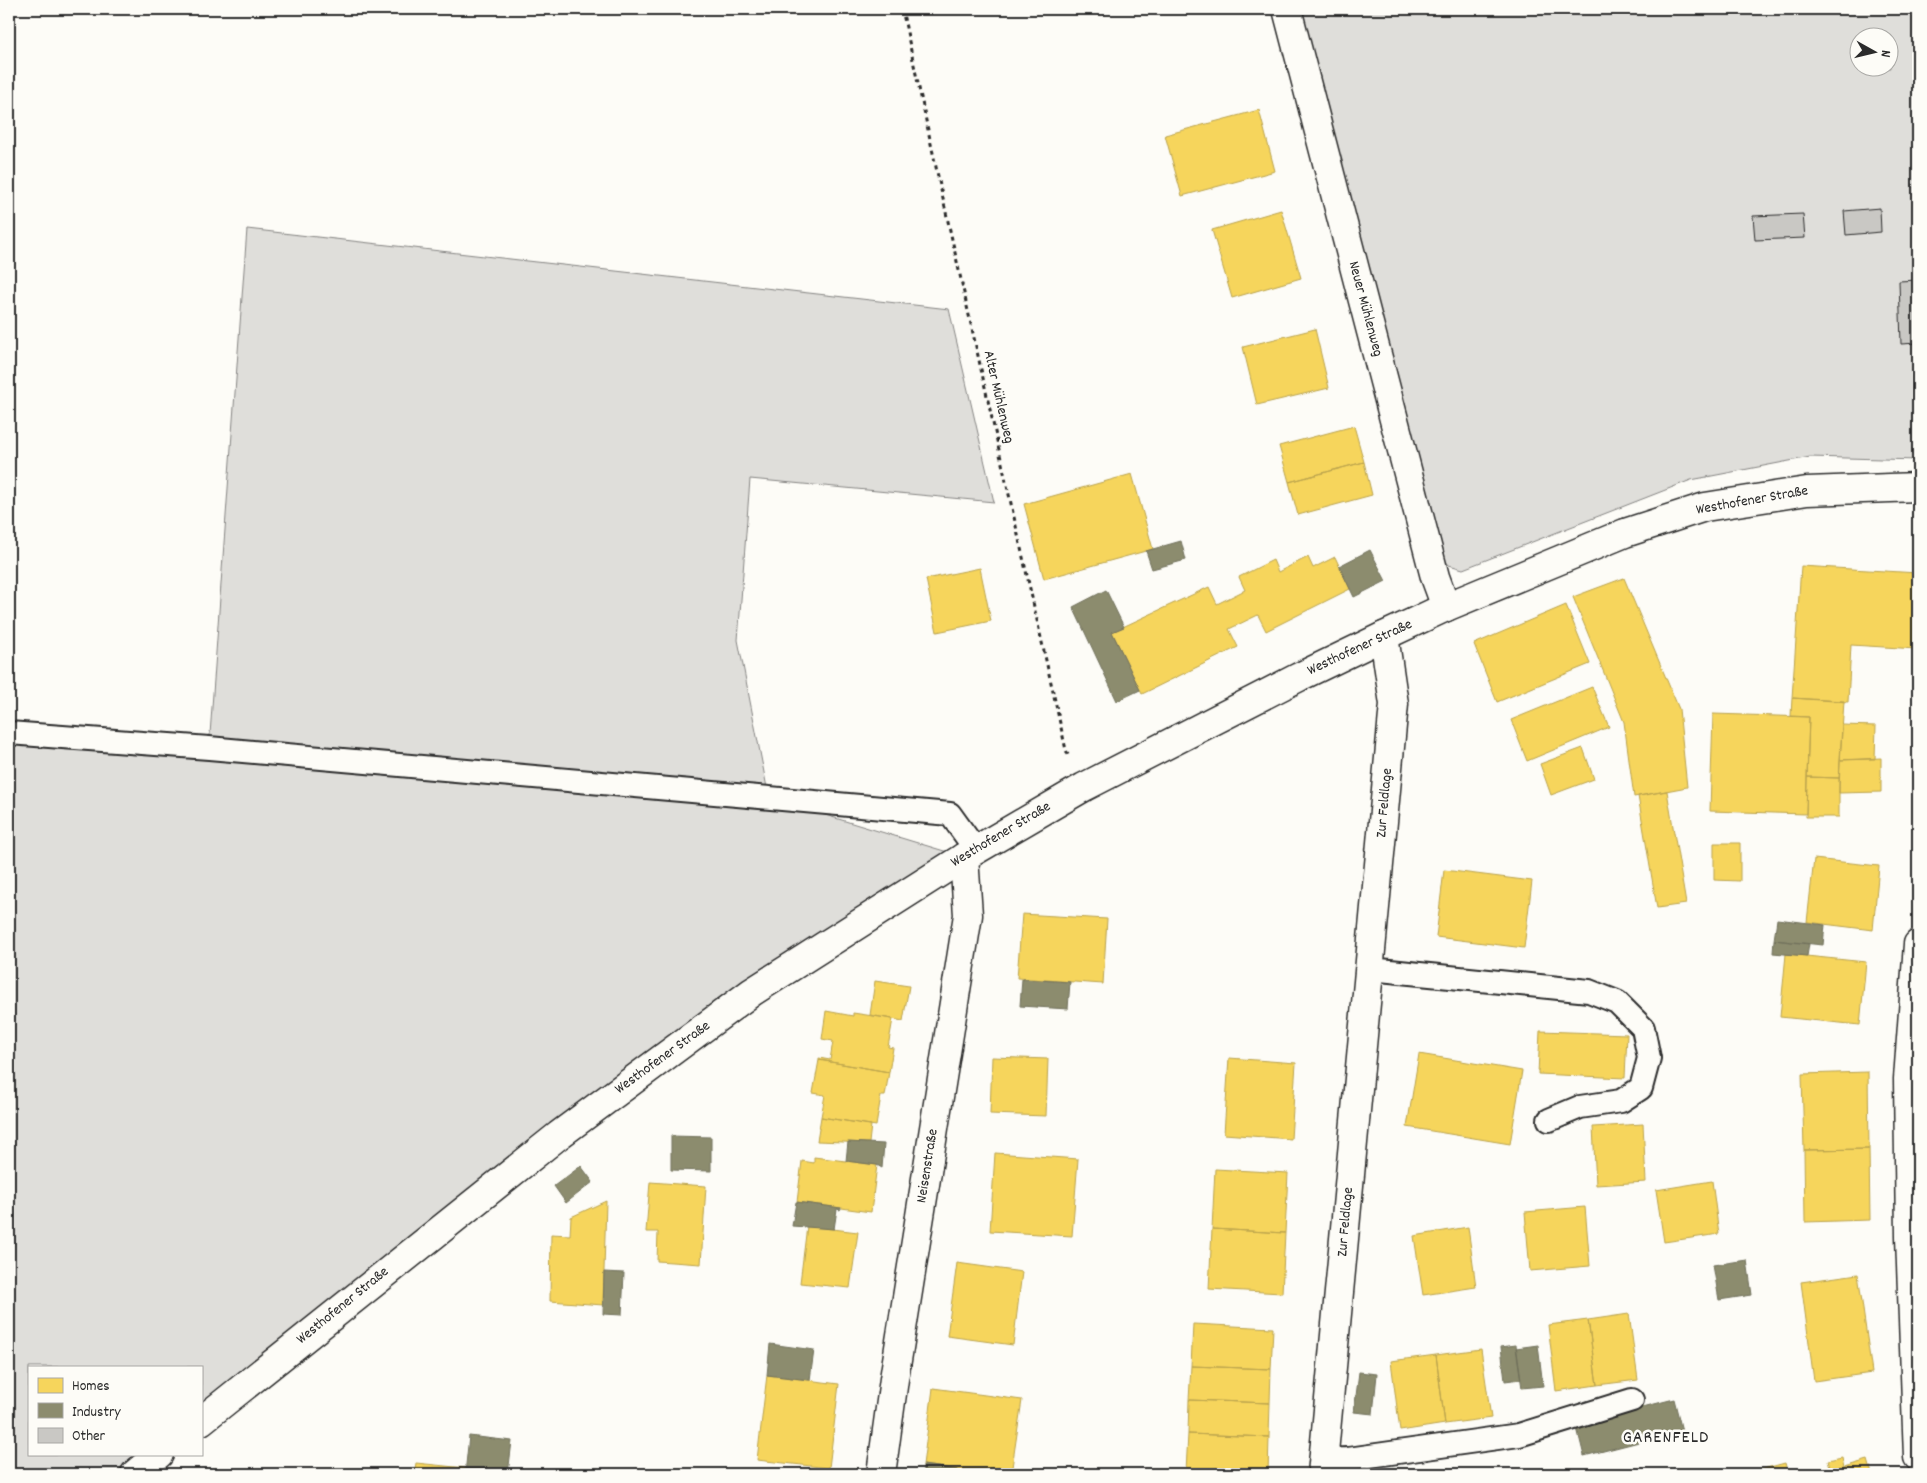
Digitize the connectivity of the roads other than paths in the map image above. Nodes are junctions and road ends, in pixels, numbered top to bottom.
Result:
1 (1287, 9) edge
2 (1918, 488) edge
3 (1446, 607) junction
4 (1384, 636) junction
5 (9, 733) edge
6 (970, 853) junction
7 (1918, 944) edge
8 (1370, 969) junction
9 (1549, 1120) dead end
10 (1632, 1400) dead end
11 (202, 1419) edge
12 (158, 1456) edge
13 (1918, 1457) edge
14 (1323, 1467) edge
15 (135, 1474) edge
16 (881, 1474) edge

1 - 3 street, Neuer Mühlenweg
2 - 3 street, Westhofener Straße
3 - 4 street, Westhofener Straße
4 - 6 street, Westhofener Straße
4 - 8 street, Zur Feldlage
5 - 6 lane
6 - 11 street, Westhofener Straße
6 - 16 street, Neisenstraße
7 - 13 street
8 - 9 lane
8 - 14 street, Zur Feldlage
10 - 14 lane
12 - 15 street

